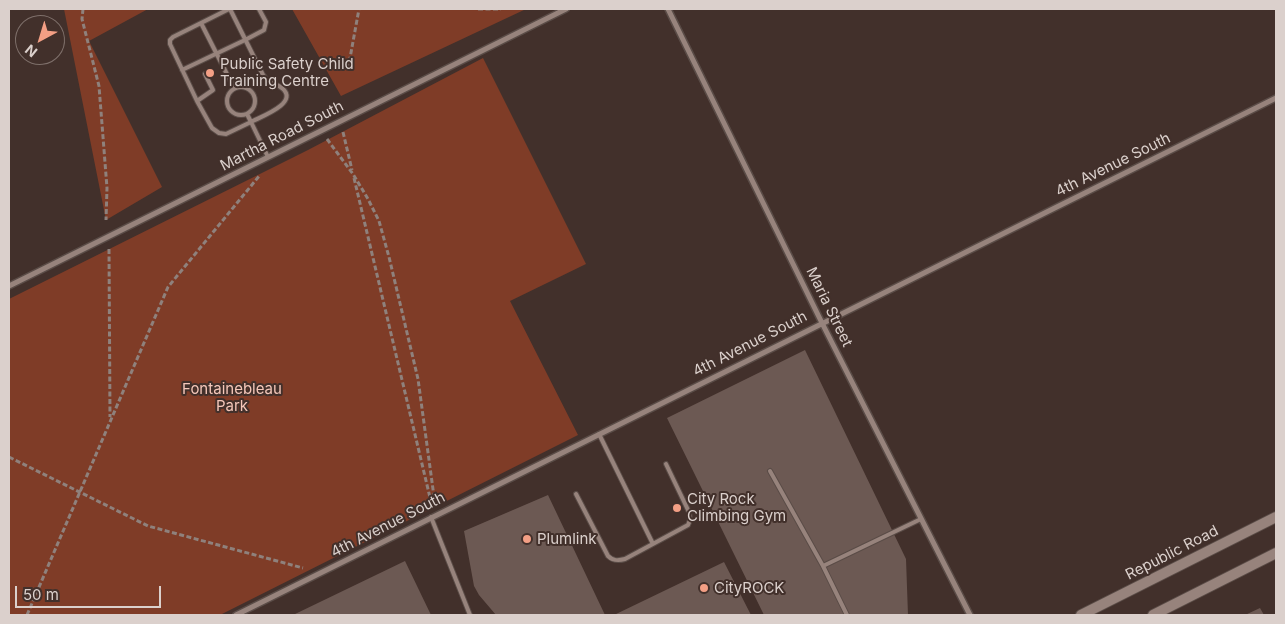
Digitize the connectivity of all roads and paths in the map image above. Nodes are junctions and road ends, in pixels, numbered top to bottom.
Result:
1 (83, 9) edge
2 (230, 9) edge
3 (260, 9) edge
4 (359, 9) edge
5 (478, 9) edge
6 (502, 9) edge
7 (566, 9) edge
8 (668, 9) edge
9 (201, 22) junction
10 (245, 40) junction
11 (216, 54) junction
12 (348, 69) dead end
13 (182, 70) junction
14 (205, 74) dead end
15 (234, 88) junction
16 (1276, 98) edge
17 (197, 101) junction
18 (248, 114) junction
19 (340, 120) junction
20 (251, 122) junction
21 (321, 130) junction
22 (268, 157) junction
23 (262, 173) dead end
24 (353, 174) junction
25 (106, 220) dead end
26 (108, 236) junction
27 (9, 286) edge
28 (822, 322) junction
29 (110, 420) junction
30 (599, 434) junction
31 (9, 457) edge
32 (666, 464) dead end
33 (770, 471) dead end
34 (80, 491) junction
35 (576, 494) dead end
36 (434, 516) junction
37 (1276, 517) edge
38 (921, 519) junction
39 (653, 544) junction
40 (1276, 553) edge
41 (823, 566) junction
42 (320, 573) junction
43 (27, 615) edge
44 (236, 615) edge
45 (470, 615) edge
46 (847, 615) edge
47 (970, 615) edge
48 (1081, 615) edge
49 (1153, 615) edge

1 - 25 path
2 - 9 lane
2 - 10 lane
3 - 10 lane
4 - 12 path
5 - 6 path
7 - 19 street, Martha Road South
8 - 28 street, Maria Street
9 - 11 lane
9 - 13 lane
10 - 11 lane
10 - 20 lane
11 - 13 lane
11 - 15 lane
13 - 17 lane
14 - 17 lane
15 - 18 lane
15 - 18 lane
16 - 28 street, 4th Avenue South
17 - 20 lane
18 - 20 lane
19 - 21 street, Martha Road South
19 - 24 path
20 - 22 lane
21 - 22 street, Martha Road South
21 - 24 path
22 - 26 street, Martha Road South
23 - 29 path
24 - 36 path
24 - 36 path
26 - 27 street, Martha Road South
26 - 29 path
28 - 30 street, 4th Avenue South
28 - 38 street, Maria Street
29 - 34 path
30 - 36 street, 4th Avenue South
30 - 39 lane
31 - 34 path
32 - 39 lane
33 - 41 lane
34 - 42 path
34 - 43 path
35 - 39 lane
36 - 42 street, 4th Avenue South
36 - 45 lane
37 - 48 main road, Republic Road
38 - 41 lane
38 - 47 street, Maria Street
40 - 49 main road
41 - 46 lane
42 - 44 street, 4th Avenue South

